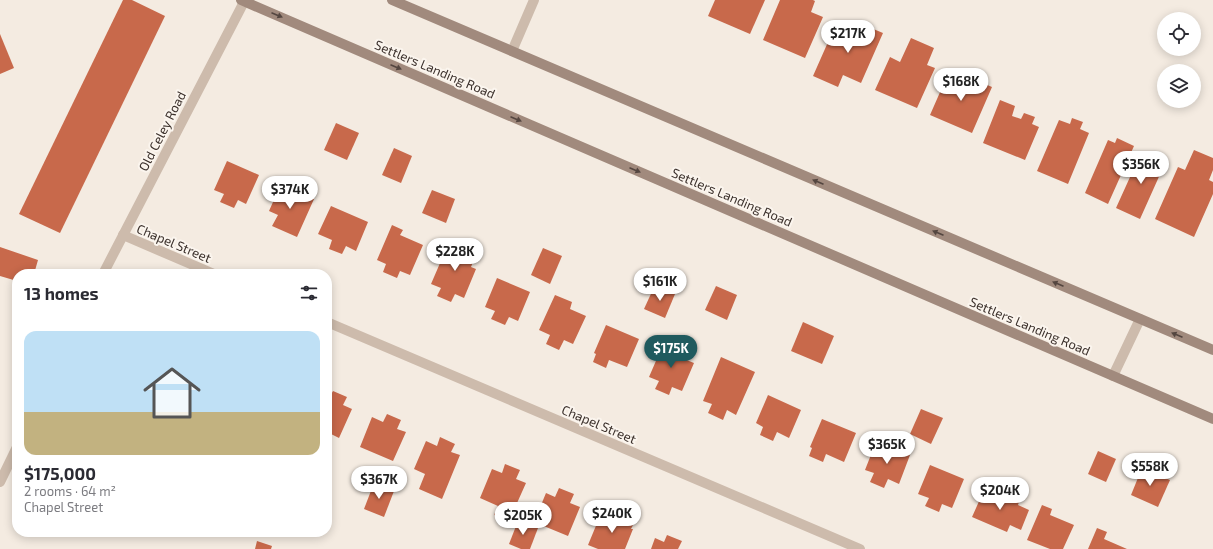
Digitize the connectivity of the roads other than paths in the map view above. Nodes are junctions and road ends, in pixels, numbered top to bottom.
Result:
1 (243, 0) edge
2 (392, 0) edge
3 (534, 0) edge
4 (512, 51) junction
5 (123, 235) junction
6 (106, 269) edge
7 (202, 269) edge
8 (1140, 319) junction
9 (332, 324) edge
10 (1213, 350) edge
11 (1113, 376) junction
12 (1213, 418) edge
13 (12, 457) edge
14 (0, 482) edge
15 (860, 549) edge

1 - 5 street, Old Celey Road
1 -> 11 main road, Settlers Landing Road
2 - 4 main road
3 - 4 street
8 -> 4 main road
5 - 6 street, Old Celey Road
5 - 7 street, Chapel Street
10 -> 8 main road
8 - 11 street
9 - 15 street, Chapel Street
11 - 12 main road, Settlers Landing Road
13 - 14 street

